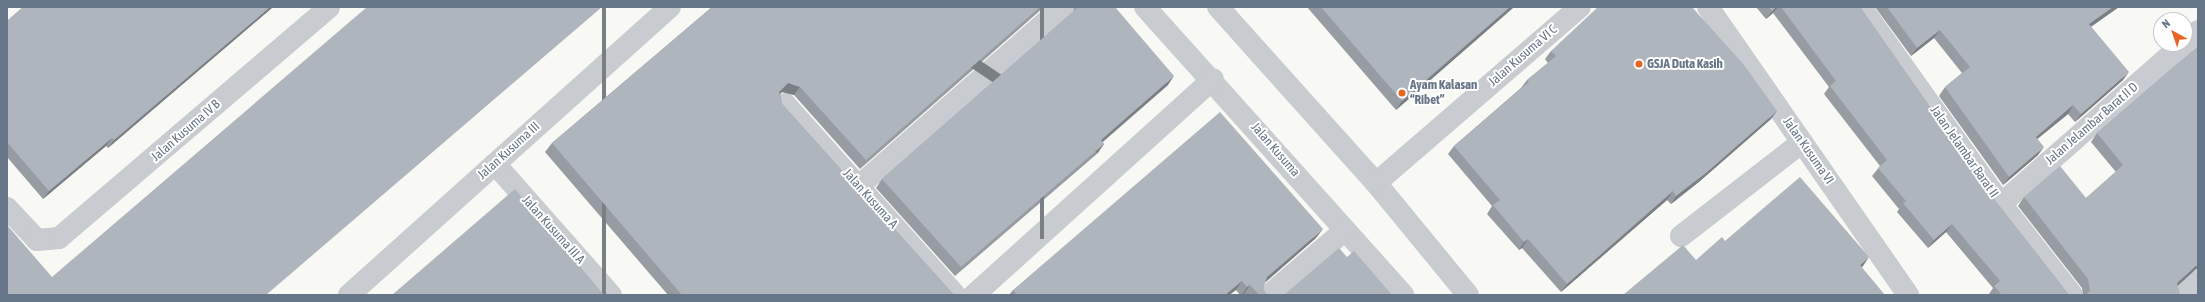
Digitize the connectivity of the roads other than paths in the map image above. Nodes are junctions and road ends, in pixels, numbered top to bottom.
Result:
1 (329, 7) edge
2 (670, 7) edge
3 (1063, 7) edge
4 (1145, 7) edge
5 (1218, 7) edge
6 (1578, 7) edge
7 (1708, 7) edge
8 (1861, 7) edge
9 (2174, 52) edge
10 (1213, 79) junction
11 (785, 104) dead end
12 (1802, 142) junction
13 (495, 164) junction
14 (1376, 183) junction
15 (859, 186) junction
16 (2001, 204) junction
17 (7, 208) edge
18 (1345, 230) junction
19 (1681, 236) dead end
20 (2198, 281) edge
21 (349, 295) edge
22 (611, 295) edge
23 (955, 295) edge
24 (974, 295) edge
25 (1269, 295) edge
26 (1404, 295) edge
27 (1468, 295) edge
28 (1908, 295) edge
29 (2072, 295) edge
30 (2183, 295) edge

1 - 17 street, Jalan Kusuma IV B
2 - 13 street, Jalan Kusuma III
3 - 15 street
4 - 10 street, Jalan Kusuma
5 - 14 street
6 - 14 street, Jalan Kusuma VI C
7 - 12 street, Jalan Kusuma VI
8 - 16 street, Jalan Jelambar Barat II
9 - 16 street, Jalan Jelambar Barat II D
10 - 18 street, Jalan Kusuma
10 - 24 street
11 - 15 street, Jalan Kusuma A
12 - 19 street
12 - 28 street, Jalan Kusuma VI
13 - 21 street, Jalan Kusuma III
13 - 22 street, Jalan Kusuma III A
14 - 27 street
15 - 23 street, Jalan Kusuma A
16 - 29 street, Jalan Jelambar Barat II
18 - 25 street
18 - 26 street, Jalan Kusuma
20 - 30 street

